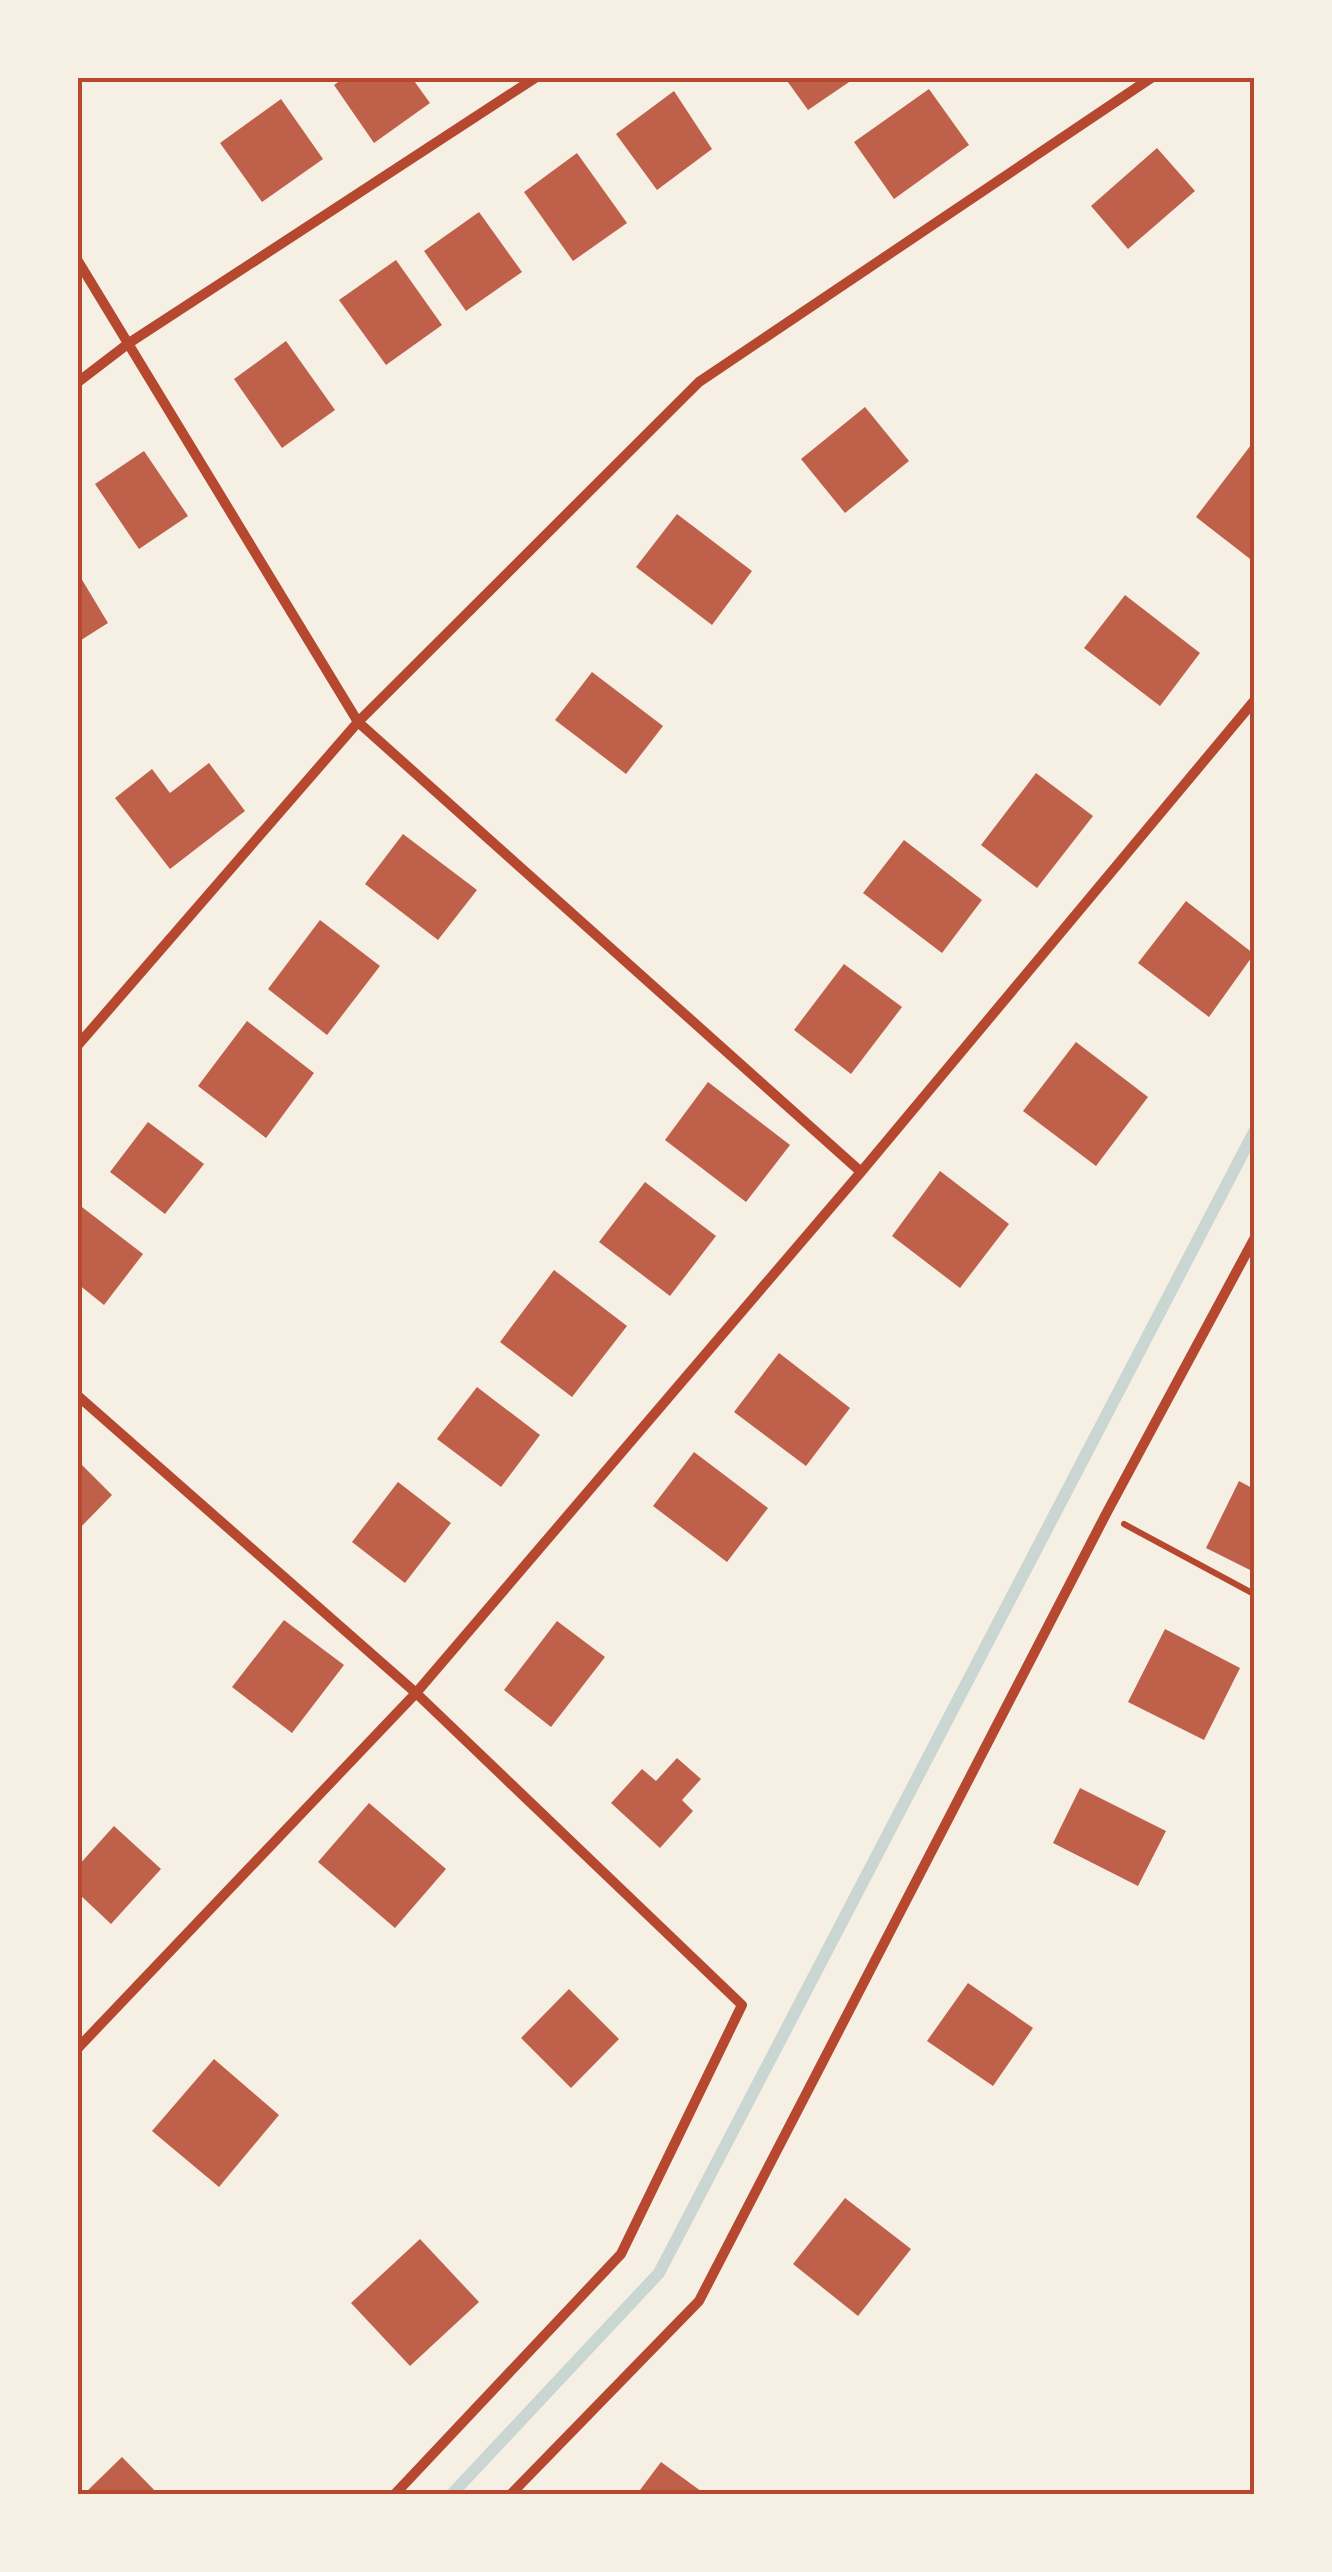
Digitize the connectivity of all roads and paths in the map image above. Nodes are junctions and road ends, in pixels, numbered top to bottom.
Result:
1 (534, 78) edge
2 (1150, 78) edge
3 (78, 260) edge
4 (129, 343) junction
5 (78, 382) edge
6 (1254, 701) edge
7 (358, 722) junction
8 (78, 1045) edge
9 (860, 1172) junction
10 (1254, 1239) edge
11 (78, 1396) edge
12 (1106, 1514) junction
13 (1254, 1594) edge
14 (416, 1693) junction
15 (78, 2048) edge
16 (395, 2494) edge
17 (511, 2494) edge

1 - 4 street
2 - 7 street
3 - 4 street
4 - 5 street
4 - 7 street
6 - 9 street
7 - 8 street
7 - 9 street
9 - 14 street
10 - 12 street
11 - 14 street
12 - 13 path
12 - 17 street
14 - 15 street
14 - 16 street

